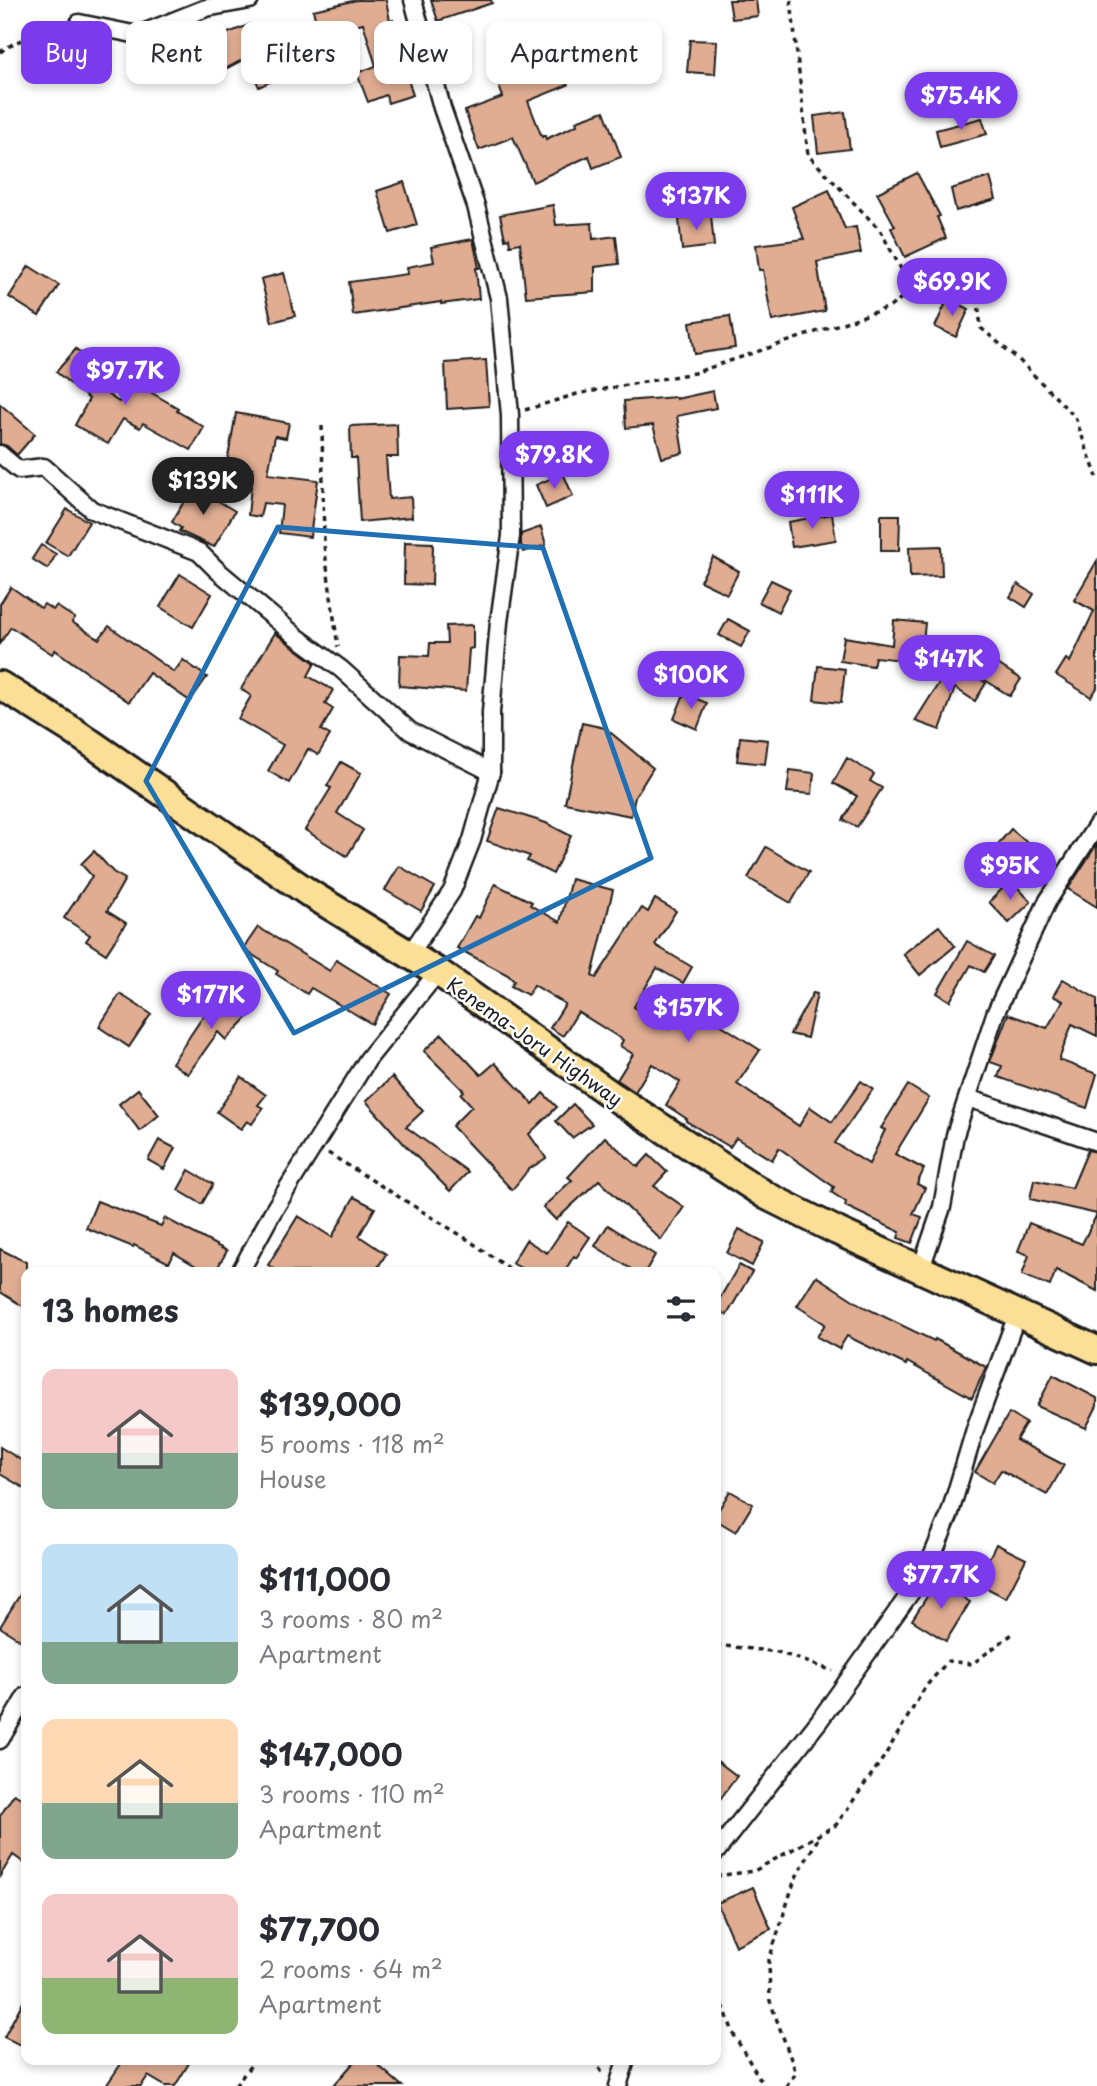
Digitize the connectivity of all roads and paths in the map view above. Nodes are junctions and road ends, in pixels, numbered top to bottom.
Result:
1 (250, 0) edge
2 (412, 0) edge
3 (791, 0) edge
4 (112, 30) edge
5 (21, 40) edge
6 (0, 52) edge
7 (915, 288) junction
8 (510, 415) junction
9 (322, 426) dead end
10 (0, 454) edge
11 (1097, 477) edge
12 (341, 669) junction
13 (0, 685) edge
14 (491, 772) junction
15 (1097, 825) edge
16 (410, 954) junction
17 (438, 972) junction
18 (968, 1098) junction
19 (1097, 1142) edge
20 (315, 1145) junction
21 (243, 1267) edge
22 (506, 1267) edge
23 (921, 1268) junction
24 (1017, 1315) junction
25 (1097, 1350) edge
26 (1015, 1632) dead end
27 (721, 1646) edge
28 (851, 1677) junction
29 (21, 1704) edge
30 (0, 1740) edge
31 (820, 1835) junction
32 (721, 1846) edge
33 (721, 1875) edge
34 (721, 2000) edge
35 (251, 2065) edge
36 (624, 2065) edge
37 (235, 2086) edge
38 (618, 2086) edge
39 (764, 2086) edge
40 (786, 2086) edge

1 - 4 street
2 - 8 street
3 - 7 path
5 - 6 path
7 - 8 path
7 - 11 path
8 - 14 street
9 - 12 path
10 - 12 street
12 - 14 street
13 - 16 highway, Kenema-Joru Highway
14 - 16 street
15 - 18 street
16 - 17 highway, Kenema-Joru Highway
17 - 20 street
17 - 23 highway, Kenema-Joru Highway
18 - 19 street
18 - 23 street
20 - 21 street
20 - 22 path
23 - 24 highway, Kenema-Joru Highway
24 - 25 highway, Kenema-Joru Highway
24 - 28 street
26 - 31 path
27 - 28 path
28 - 32 street
29 - 30 street
31 - 33 path
31 - 40 path
34 - 39 path
35 - 37 path
36 - 38 street

